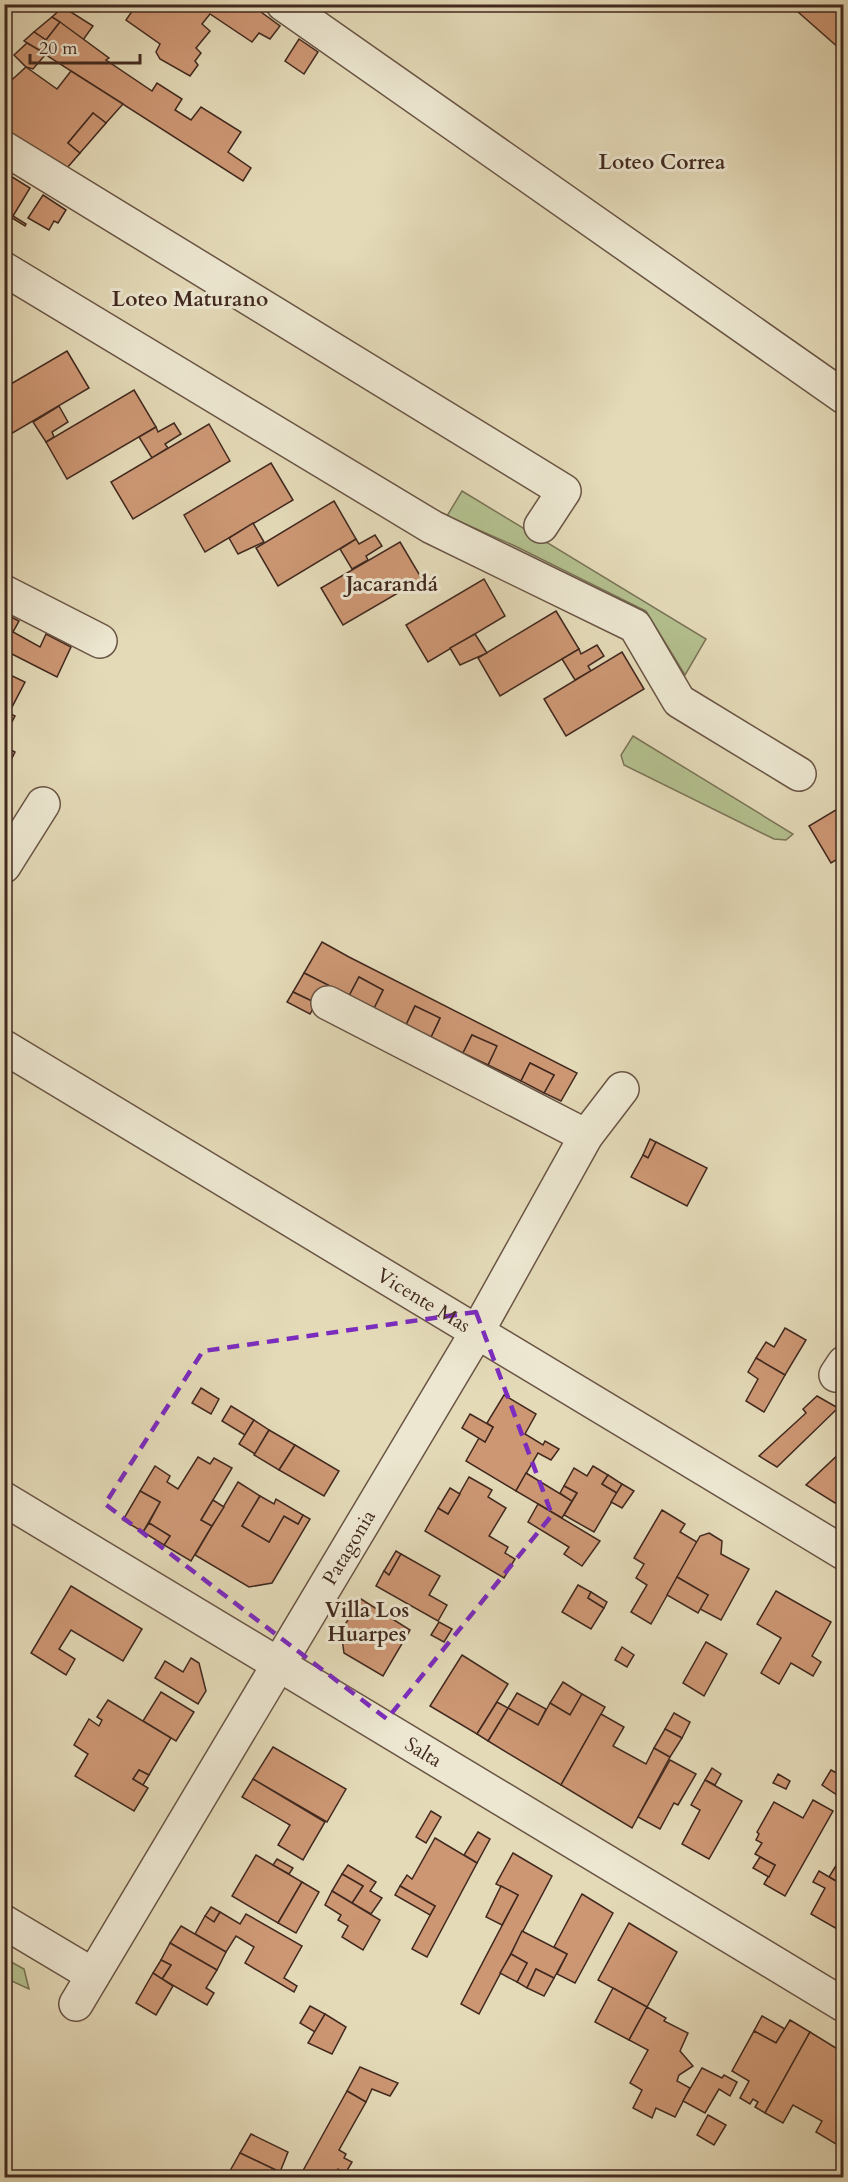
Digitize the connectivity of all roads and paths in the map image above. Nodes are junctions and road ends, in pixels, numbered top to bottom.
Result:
1 (283, 4) edge
2 (4, 148) edge
3 (4, 269) edge
4 (843, 397) edge
5 (541, 526) dead end
6 (4, 592) edge
7 (100, 641) dead end
8 (799, 774) dead end
9 (43, 804) dead end
10 (4, 866) edge
11 (328, 1003) dead end
12 (4, 1047) edge
13 (622, 1089) dead end
14 (586, 1136) junction
15 (477, 1332) junction
16 (4, 1499) edge
17 (841, 1547) edge
18 (279, 1664) junction
19 (4, 1922) edge
20 (93, 1975) junction
21 (76, 2004) dead end
22 (843, 2005) edge

1 - 4 street
2 - 5 street
3 - 8 street
6 - 7 street
9 - 10 street
11 - 14 street
12 - 15 street, Vicente Mas
13 - 14 street, Patagonia
14 - 15 street, Patagonia
15 - 17 street, Vicente Mas
15 - 18 street, Patagonia
16 - 18 street, Salta
18 - 20 street, Patagonia
18 - 22 street, Salta
19 - 20 street
20 - 21 street, Patagonia

